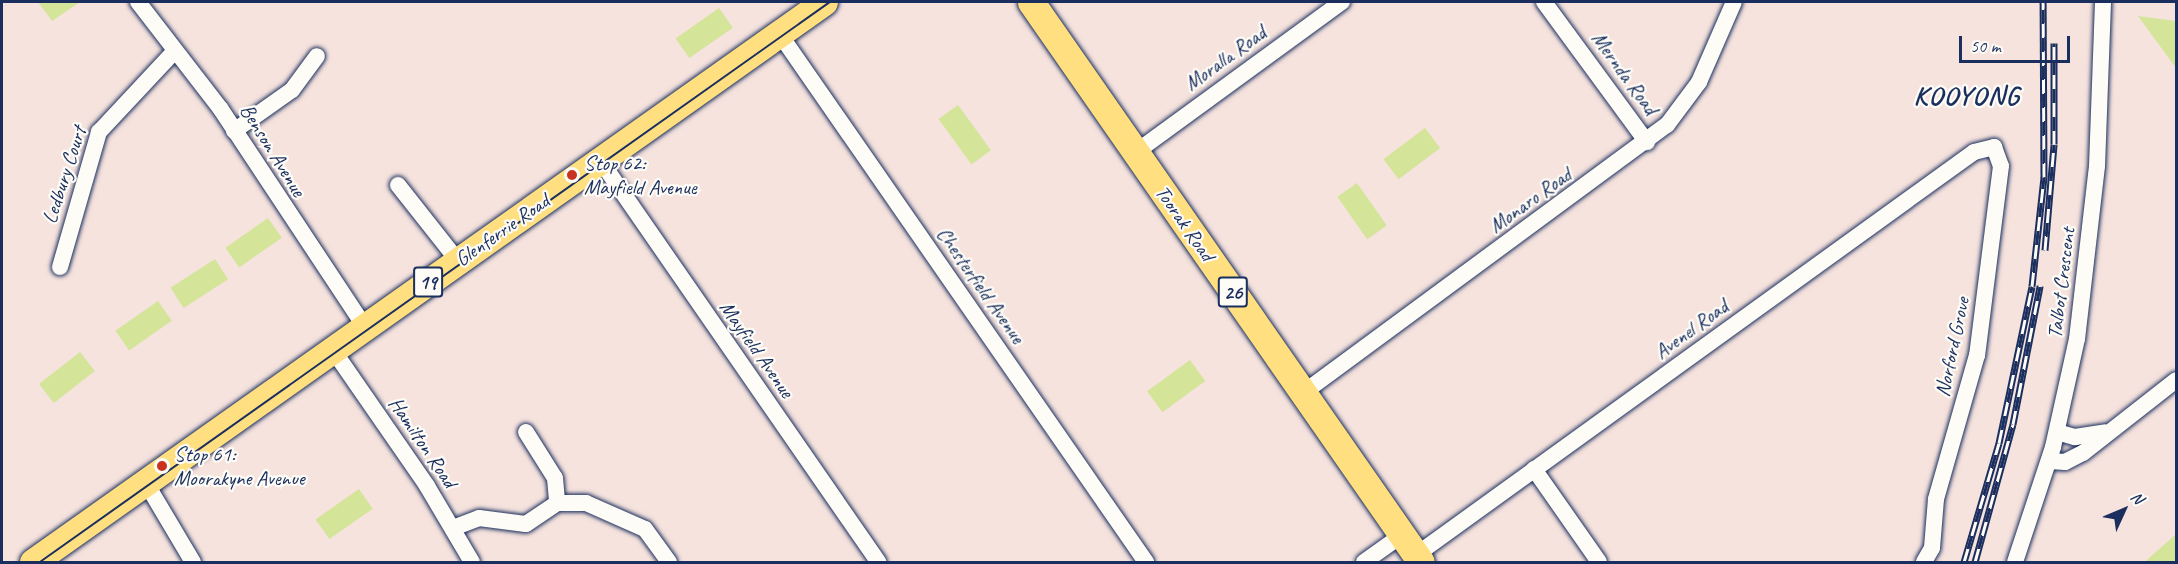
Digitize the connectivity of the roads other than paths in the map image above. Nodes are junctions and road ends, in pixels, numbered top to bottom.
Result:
1 (138, 2) edge
2 (824, 2) edge
3 (1031, 2) edge
4 (1342, 2) edge
5 (1544, 2) edge
6 (1734, 2) edge
7 (2103, 2) edge
8 (779, 33) junction
9 (173, 53) junction
10 (317, 57) dead end
11 (234, 131) junction
12 (1647, 142) junction
13 (1995, 147) joint
14 (1136, 152) junction
15 (600, 160) junction
16 (398, 185) dead end
17 (458, 261) junction
18 (60, 267) dead end
19 (365, 327) junction
20 (333, 350) junction
21 (2176, 380) edge
22 (1303, 393) junction
23 (526, 432) dead end
24 (2057, 432) junction
25 (2104, 432) junction
26 (2050, 461) junction
27 (1534, 469) junction
28 (146, 483) junction
29 (557, 502) junction
30 (453, 528) junction
31 (1413, 551) edge
32 (1927, 559) edge
33 (33, 562) edge
34 (193, 562) edge
35 (472, 562) edge
36 (669, 562) edge
37 (878, 562) edge
38 (1146, 562) edge
39 (1364, 562) edge
40 (1599, 562) edge
41 (2015, 562) edge

1 - 9 street, Benson Avenue
2 - 8 main road, Glenferrie Road / 19
3 - 14 main road, Toorak Road / 26
4 - 14 street, Moralla Road
5 - 12 street, Mernda Road
6 - 12 street, Monaro Road
7 - 24 street, Talbot Crescent
8 - 15 main road, Glenferrie Road / 19
8 - 38 street, Chesterfield Avenue
9 - 11 street, Benson Avenue
9 - 18 street, Ledbury Court
10 - 11 street
11 - 19 street, Benson Avenue
12 - 22 street, Monaro Road
13 - 27 street, Avenel Road
13 - 32 street, Norford Grove
14 - 22 main road, Toorak Road / 26
15 - 17 main road, Glenferrie Road / 19
15 - 37 street, Mayfield Avenue
16 - 17 street
17 - 19 main road, Glenferrie Road / 19
19 - 20 main road, Glenferrie Road / 19
20 - 28 main road, Glenferrie Road / 19
20 - 30 street, Hamilton Road
21 - 25 street
22 - 31 main road, Toorak Road / 26
23 - 29 street
24 - 25 street
24 - 26 street, Talbot Crescent
25 - 26 street
26 - 41 street, Talbot Crescent
27 - 31 street, Avenel Road
27 - 40 street
28 - 33 main road, Glenferrie Road / 19
28 - 34 street
29 - 30 street
29 - 36 street
30 - 35 street, Hamilton Road
31 - 39 street, Avenel Road

